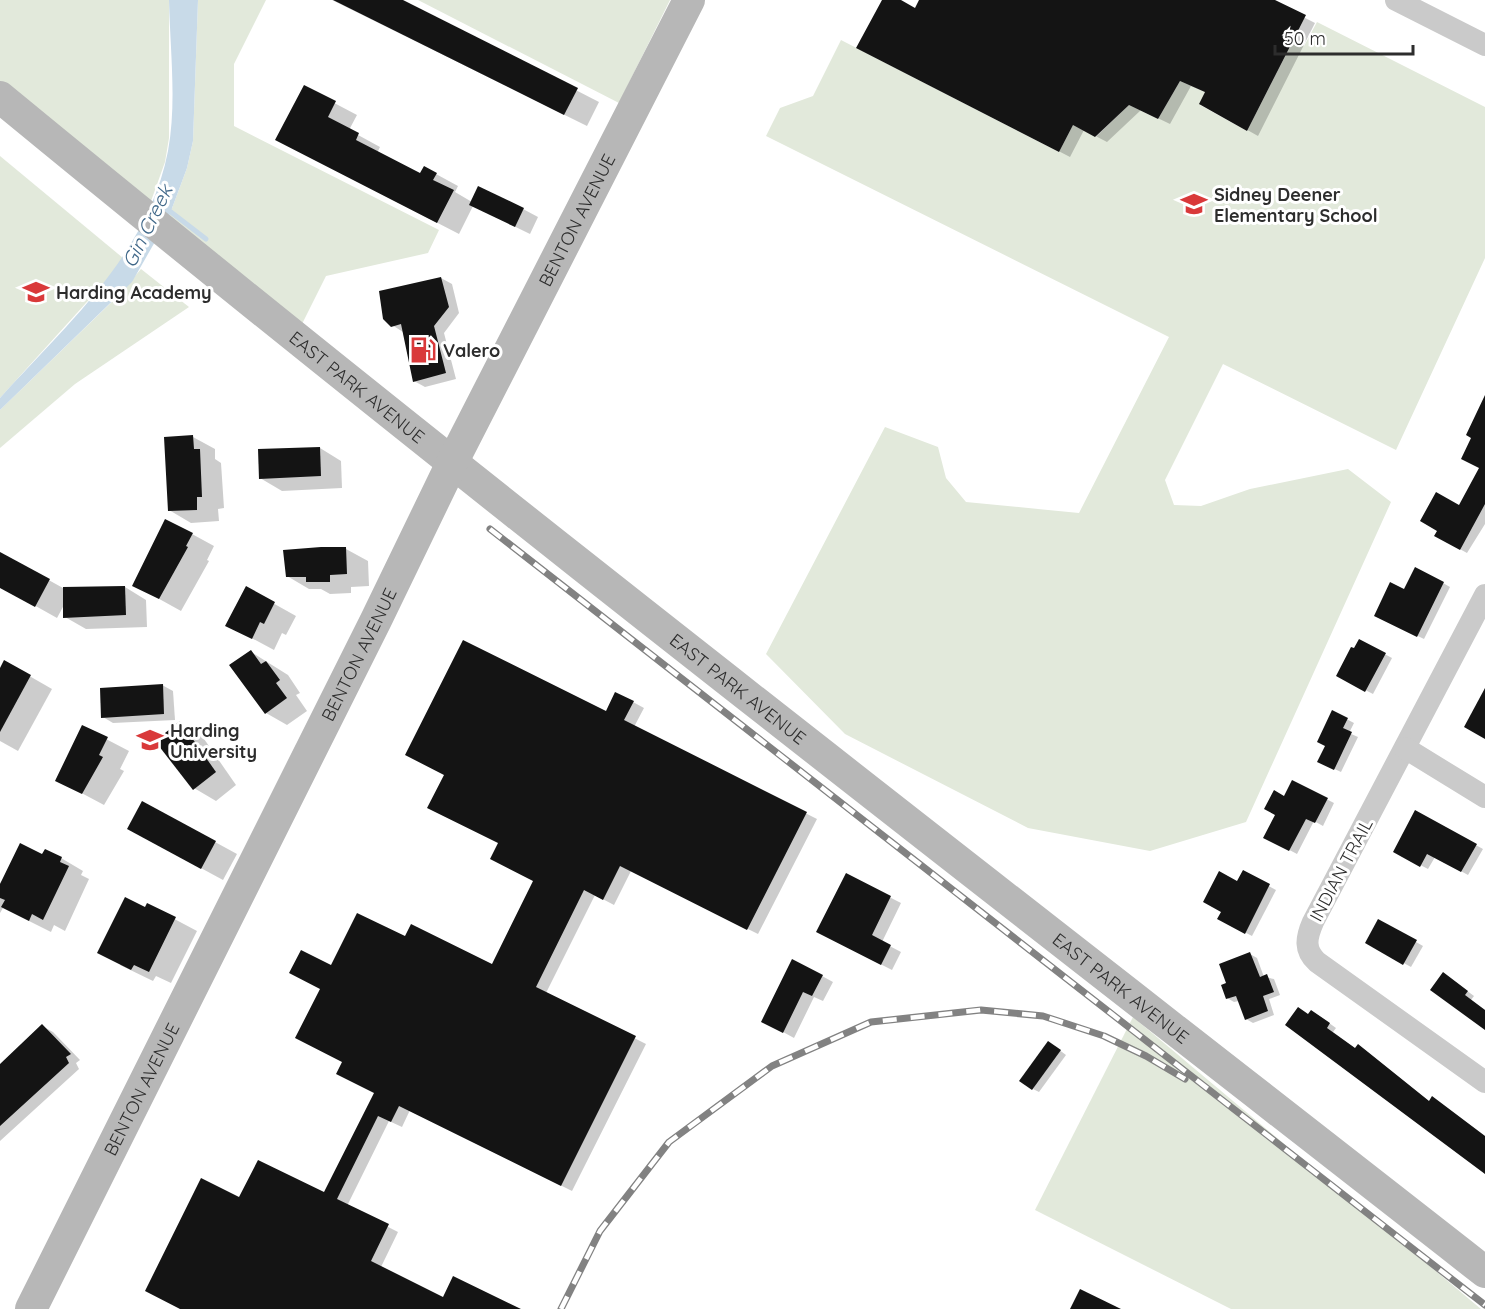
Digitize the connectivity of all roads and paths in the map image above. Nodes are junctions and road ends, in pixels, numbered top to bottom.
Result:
1 (689, 0) edge
2 (1396, 0) edge
3 (1485, 45) edge
4 (0, 97) edge
5 (452, 463) junction
6 (1485, 595) edge
7 (1405, 748) junction
8 (1485, 796) edge
9 (1485, 1082) edge
10 (1485, 1272) edge
11 (31, 1309) edge

1 - 5 street, BENTON AVENUE
2 - 3 street
4 - 5 street, EAST PARK AVENUE
5 - 10 street, EAST PARK AVENUE
5 - 11 street, BENTON AVENUE
6 - 7 street, INDIAN TRAIL
7 - 8 street
7 - 9 street, INDIAN TRAIL

